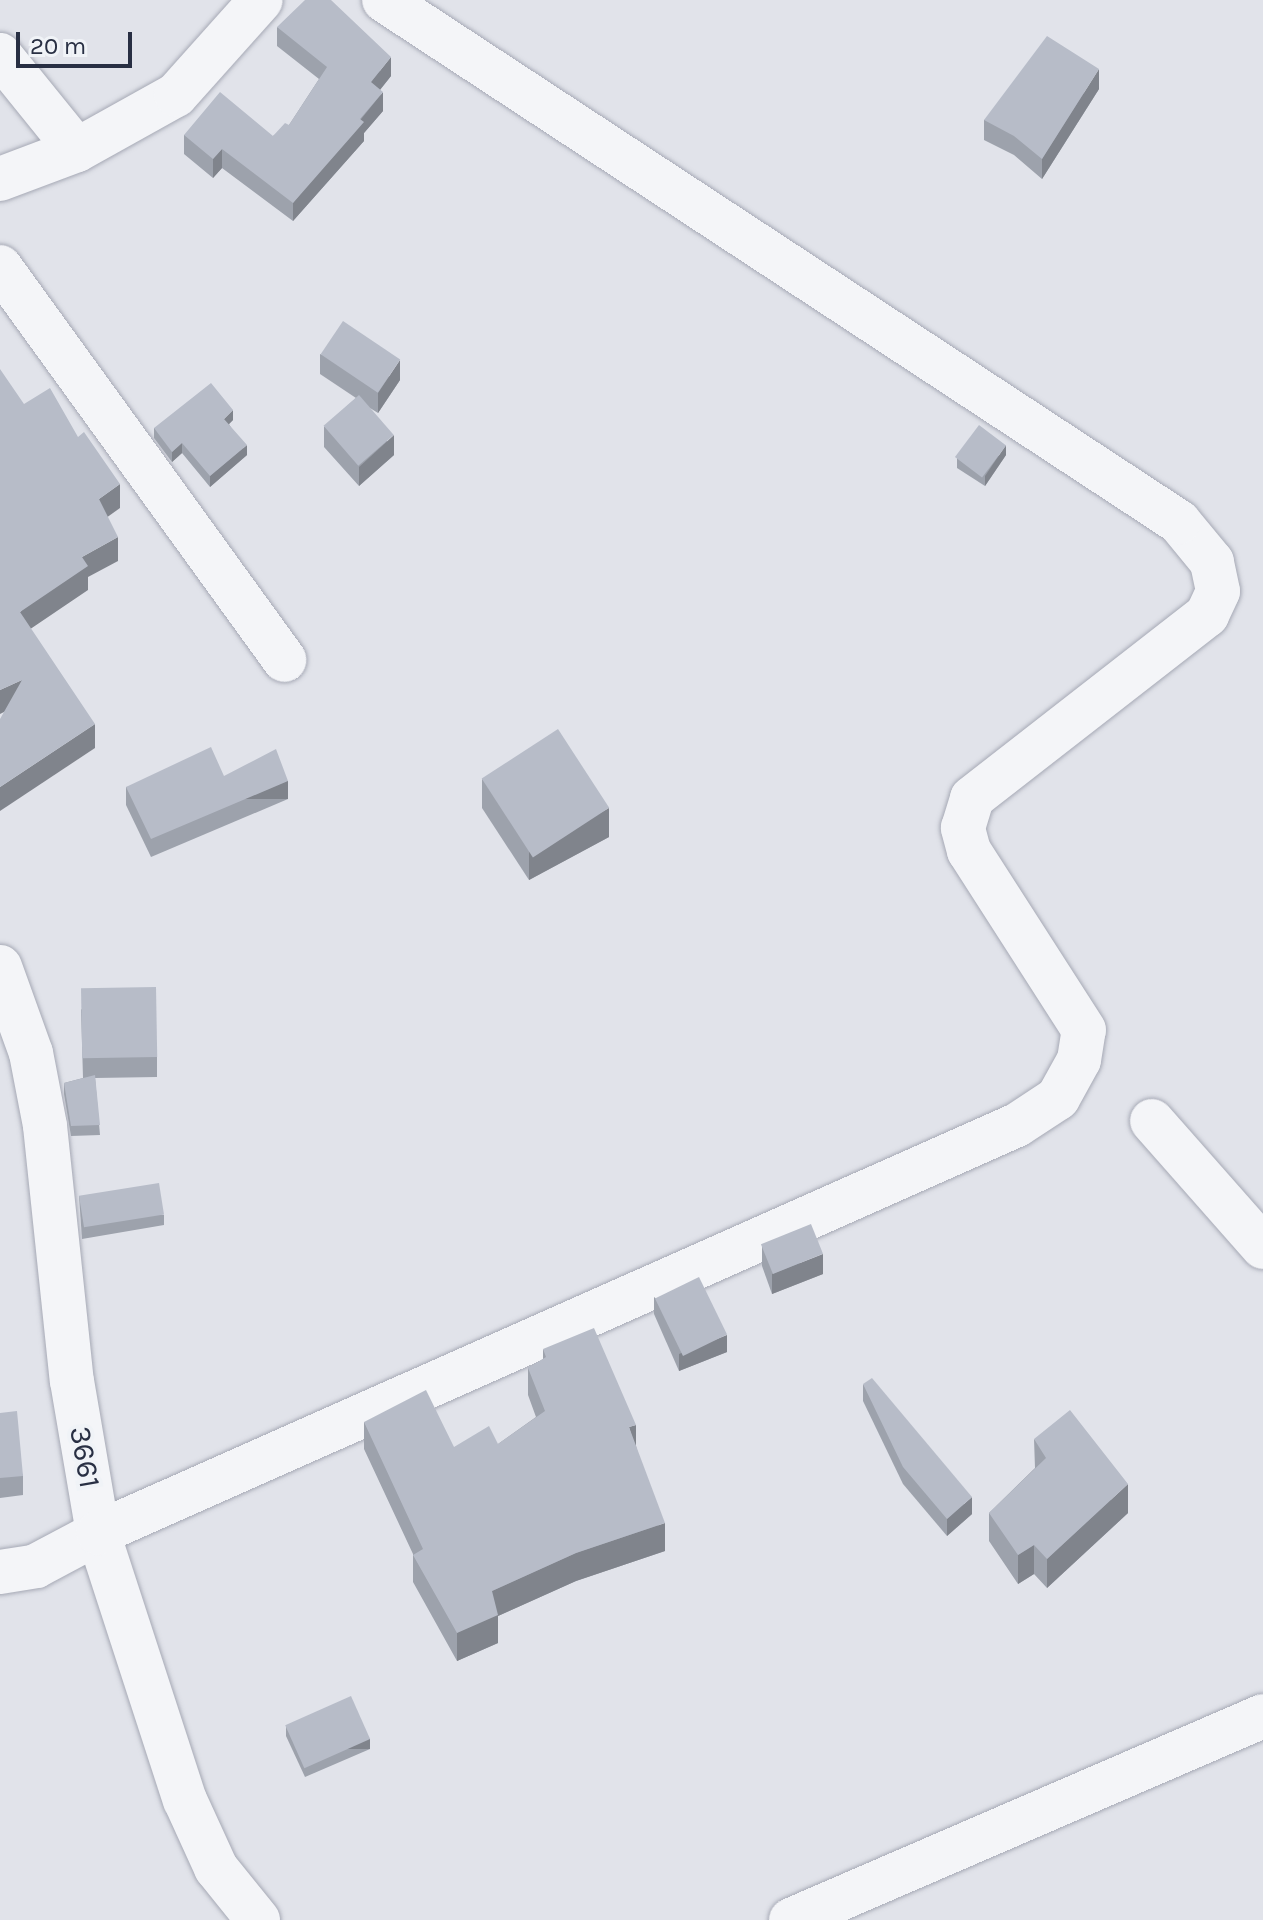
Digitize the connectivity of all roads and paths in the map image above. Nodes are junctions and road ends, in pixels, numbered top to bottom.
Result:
1 (261, 0) edge
2 (384, 0) edge
3 (0, 55) edge
4 (77, 150) junction
5 (0, 179) edge
6 (0, 267) edge
7 (284, 660) dead end
8 (0, 967) edge
9 (1152, 1121) dead end
10 (1263, 1247) edge
11 (98, 1533) junction
12 (0, 1572) edge
13 (1263, 1716) edge
14 (258, 1920) edge
15 (791, 1920) edge

1 - 4 street
2 - 11 street
3 - 4 street
4 - 5 street
6 - 7 street
8 - 11 street, 3661
9 - 10 street
11 - 12 street
11 - 14 street, 3661
13 - 15 street

